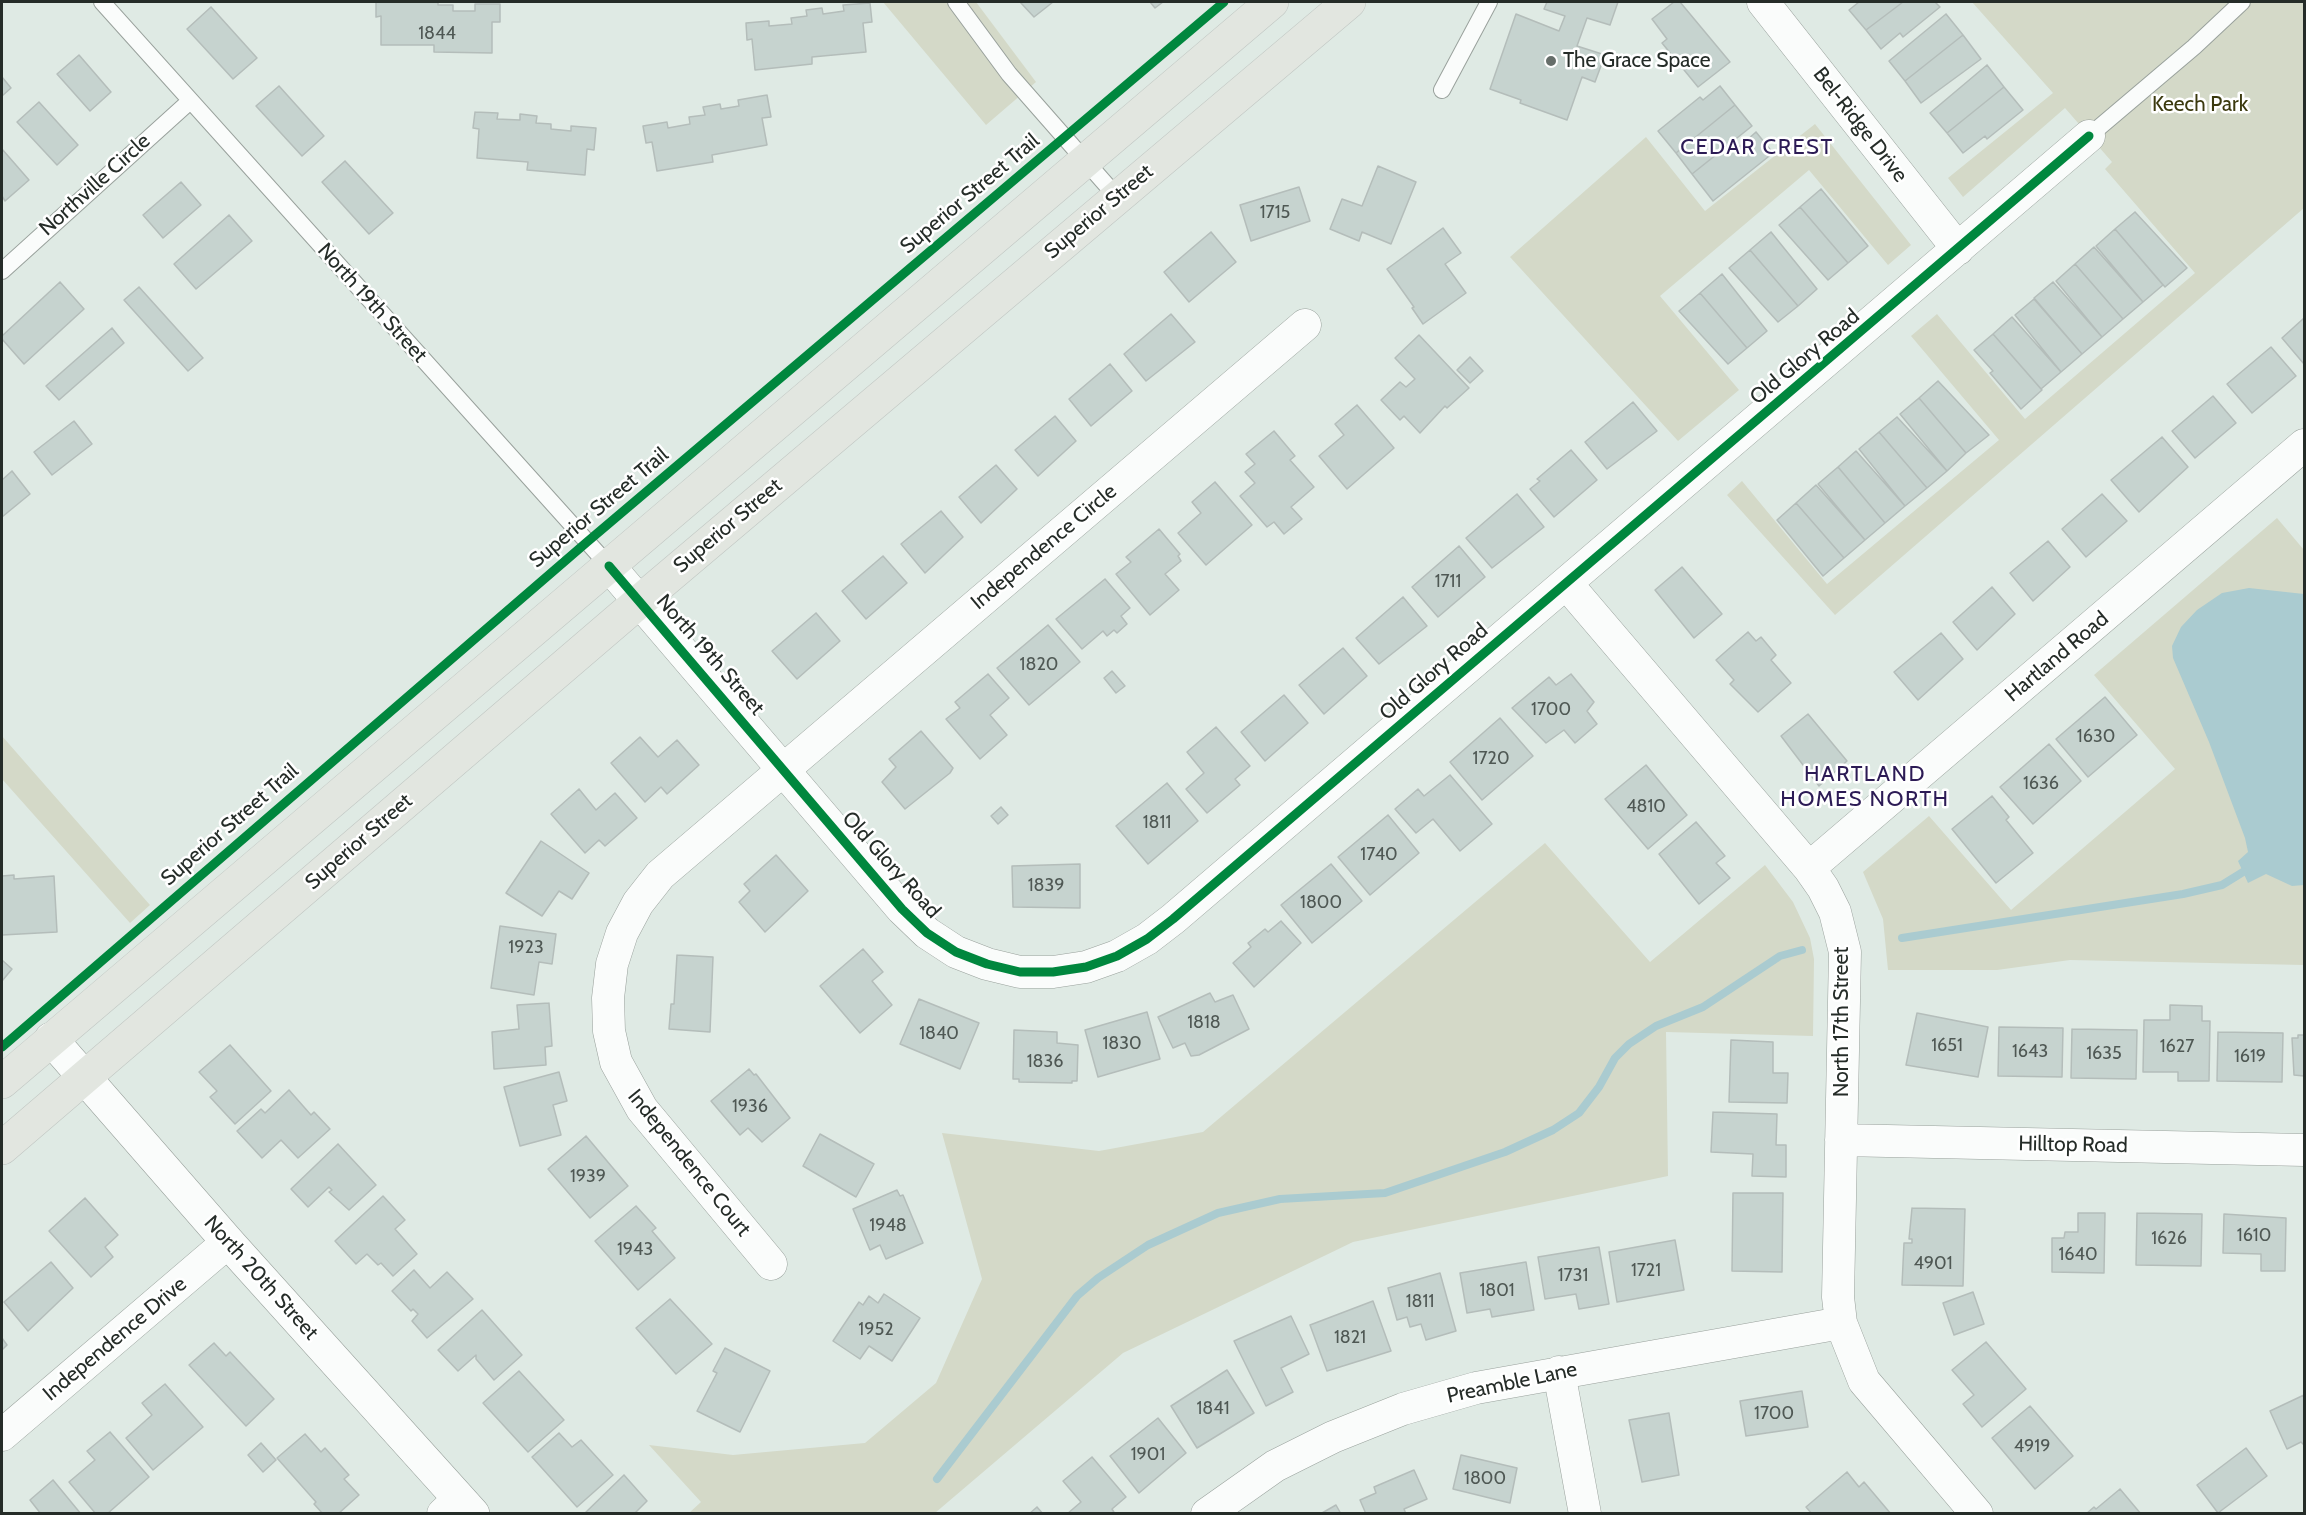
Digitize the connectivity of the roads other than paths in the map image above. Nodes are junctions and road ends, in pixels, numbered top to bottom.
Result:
1 (102, 2) edge
2 (956, 2) edge
3 (1272, 2) edge
4 (1348, 2) edge
5 (1489, 2) edge
6 (1763, 2) edge
7 (2242, 2) edge
8 (1442, 90) dead end
9 (190, 100) junction
10 (2089, 136) joint
11 (1084, 159) junction
12 (1117, 197) junction
13 (1958, 249) junction
14 (2, 271) edge
15 (1305, 324) dead end
16 (2304, 445) edge
17 (609, 566) junction
18 (1566, 583) junction
19 (640, 602) junction
20 (783, 769) junction
21 (1809, 868) junction
22 (51, 1039) junction
23 (83, 1077) junction
24 (2, 1082) edge
25 (1842, 1140) junction
26 (2, 1148) edge
27 (2304, 1150) edge
28 (228, 1242) junction
29 (771, 1264) dead end
30 (1841, 1323) junction
31 (1559, 1372) junction
32 (2, 1436) edge
33 (458, 1509) edge
34 (1207, 1514) edge
35 (1585, 1514) edge
36 (1977, 1514) edge

1 - 9 lane, North 19th Street
2 - 11 lane
3 - 11 main road
4 - 12 main road, Superior Street
5 - 8 lane
6 - 13 street, Bel-Ridge Drive
7 - 10 lane
9 - 14 lane, Northville Circle
9 - 17 lane, North 19th Street
10 - 13 street, Old Glory Road
11 - 12 lane
11 - 17 main road
12 - 19 main road, Superior Street
13 - 18 street, Old Glory Road
15 - 20 street, Independence Circle
16 - 21 street, Hartland Road
17 - 19 street, North 19th Street
17 - 22 main road
18 - 20 street, Old Glory Road
18 - 21 street, North 17th Street
19 - 20 street, North 19th Street
19 - 23 main road, Superior Street
20 - 29 street, Independence Court
21 - 25 street, North 17th Street
22 - 23 street, North 20th Street
22 - 24 main road
23 - 26 main road, Superior Street
23 - 28 street, North 20th Street
25 - 27 street, Hilltop Road
25 - 30 street, North 17th Street
28 - 32 street, Independence Drive
28 - 33 street, North 20th Street
30 - 31 street, Preamble Lane
30 - 36 street, North 17th Street
31 - 34 street, Preamble Lane
31 - 35 street

